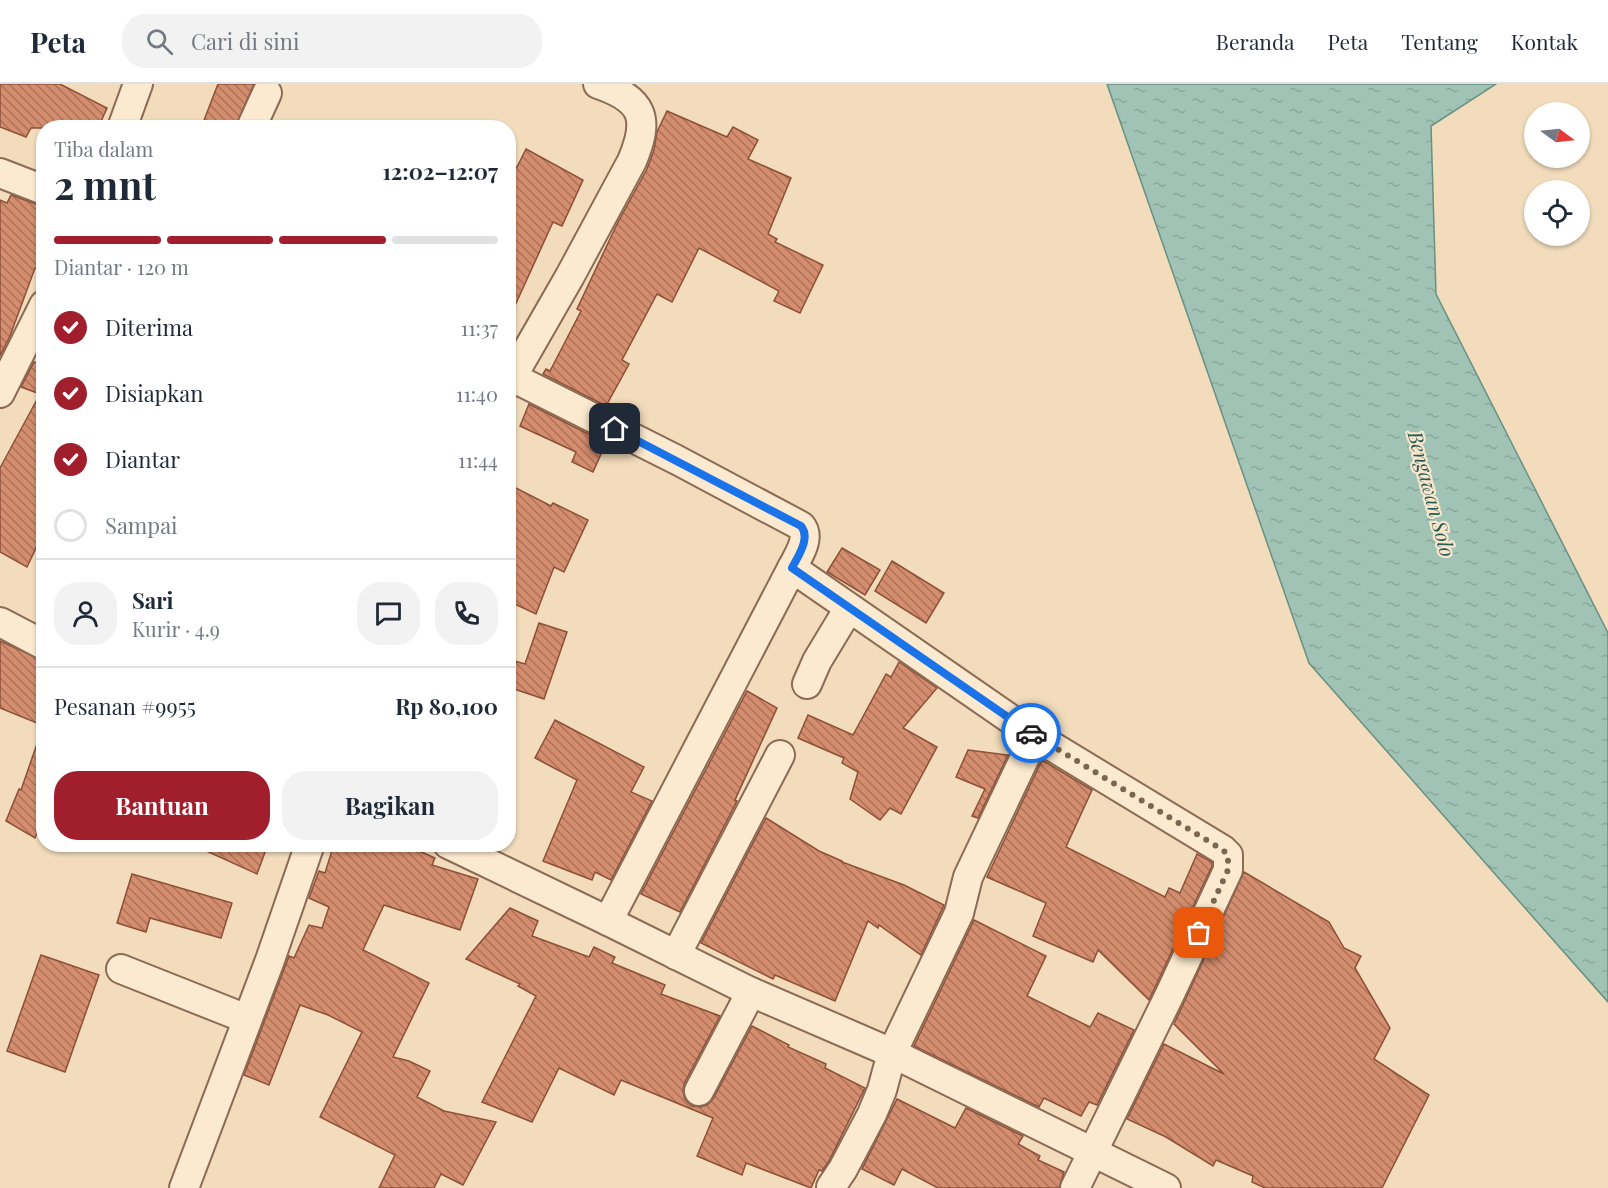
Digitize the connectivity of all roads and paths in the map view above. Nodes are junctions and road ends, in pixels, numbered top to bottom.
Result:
1 (138, 84) edge
2 (598, 84) edge
3 (267, 93) dead end
4 (125, 120) edge
5 (255, 120) edge
6 (0, 173) edge
7 (36, 187) edge
8 (36, 320) edge
9 (516, 369) edge
10 (516, 382) edge
11 (0, 393) edge
12 (792, 568) junction
13 (849, 608) junction
14 (0, 621) edge
15 (36, 636) edge
16 (807, 684) dead end
17 (1035, 736) junction
18 (780, 755) dead end
19 (307, 852) edge
20 (465, 852) edge
21 (608, 921) junction
22 (676, 955) junction
23 (121, 969) dead end
24 (751, 992) junction
25 (247, 1019) junction
26 (892, 1053) junction
27 (699, 1090) dead end
28 (1092, 1151) junction
29 (831, 1187) edge
30 (184, 1188) edge
31 (1075, 1188) edge
32 (1166, 1188) edge

1 - 4 street
2 - 9 street
3 - 5 street
6 - 7 street
8 - 11 street
10 - 12 street
12 - 13 street
12 - 21 street
13 - 16 street
13 - 17 street
14 - 15 street
17 - 26 street
17 - 28 street
18 - 22 street
19 - 25 street
20 - 21 street
21 - 22 street
22 - 24 street
23 - 25 street
24 - 26 street
24 - 27 street
25 - 30 street
26 - 28 street
26 - 29 street
28 - 31 street
28 - 32 street

